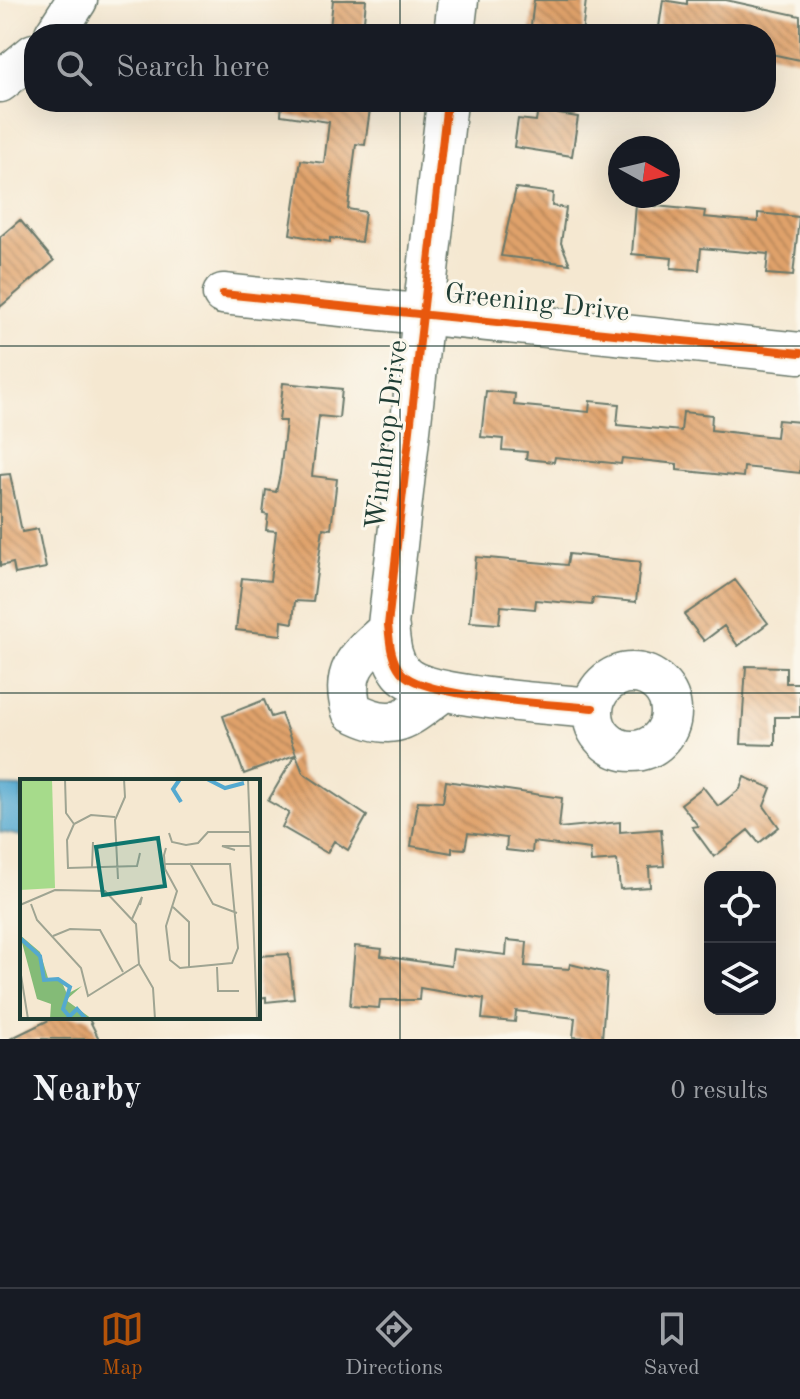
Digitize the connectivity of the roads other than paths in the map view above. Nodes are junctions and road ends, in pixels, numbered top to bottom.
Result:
1 (77, 0) edge
2 (458, 0) edge
3 (61, 24) edge
4 (455, 24) edge
5 (24, 62) edge
6 (0, 82) edge
7 (446, 112) edge
8 (223, 294) dead end
9 (424, 314) junction
10 (800, 353) edge
11 (389, 629) junction
12 (442, 692) junction
13 (593, 708) dead end

1 - 3 street
2 - 4 street
5 - 6 street
7 - 9 street, Winthrop Drive
8 - 9 street, Greening Drive
9 - 10 street, Greening Drive
9 - 11 street, Winthrop Drive
11 - 12 street, Winthrop Drive
11 - 12 street
12 - 13 street

